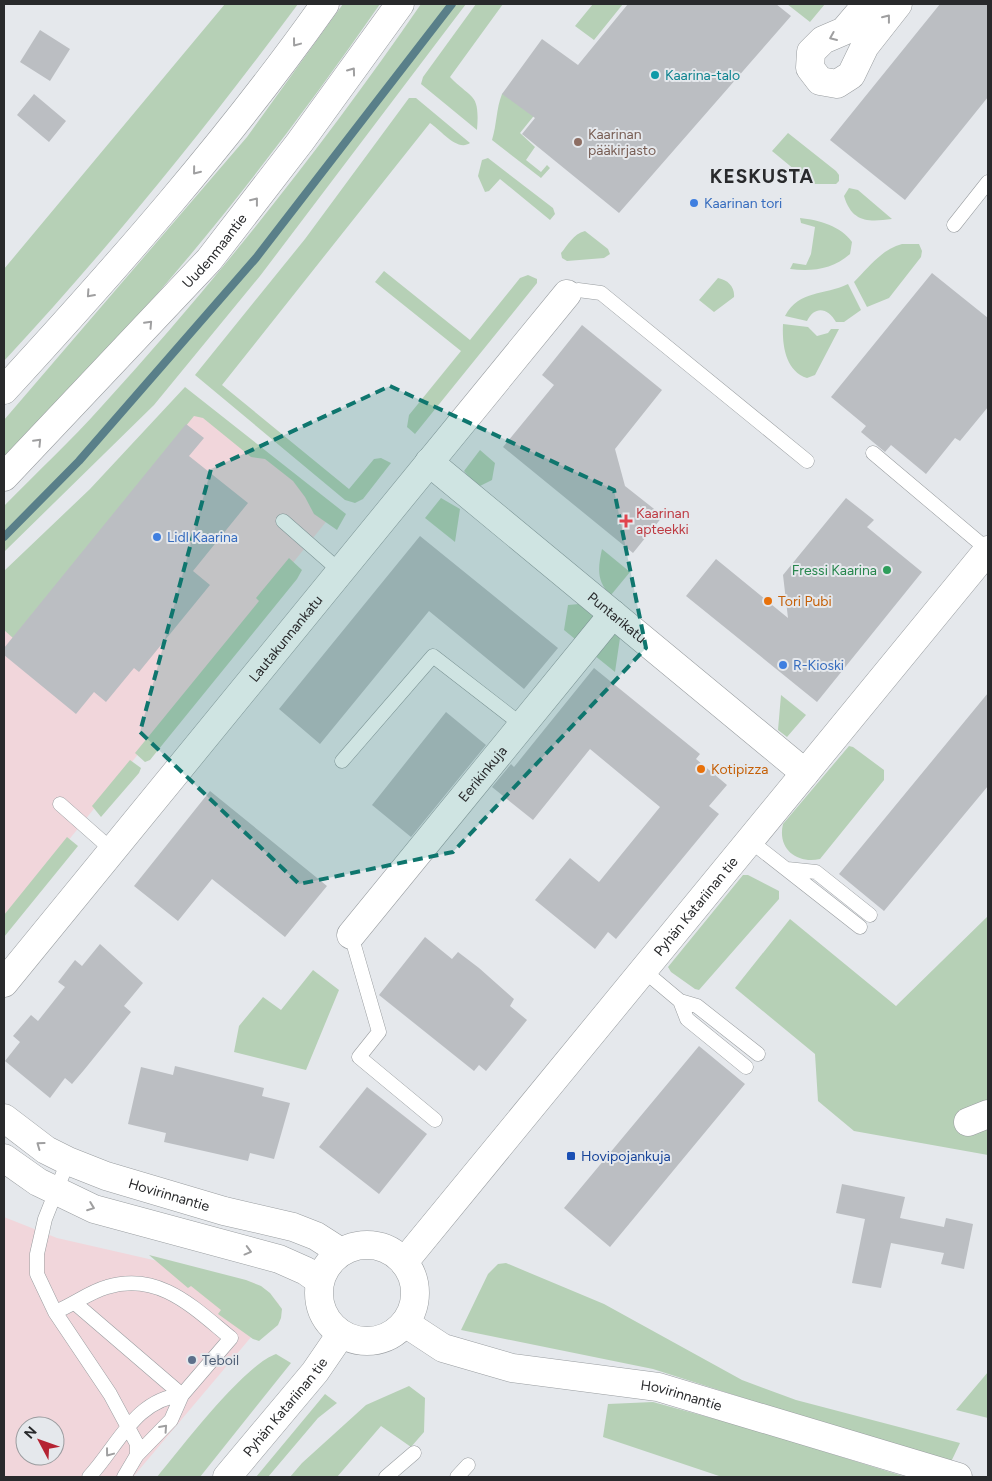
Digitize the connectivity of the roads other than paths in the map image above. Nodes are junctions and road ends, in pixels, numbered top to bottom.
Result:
1 (325, 4) edge
2 (400, 4) edge
3 (867, 4) edge
4 (898, 4) edge
5 (988, 182) edge
6 (954, 225) dead end
7 (567, 294) joint
8 (4, 390) edge
9 (873, 453) dead end
10 (429, 462) junction
11 (807, 462) dead end
12 (4, 477) edge
13 (283, 521) dead end
14 (988, 550) edge
15 (340, 571) junction
16 (613, 614) junction
17 (522, 725) junction
18 (342, 761) dead end
19 (805, 773) junction
20 (60, 804) dead end
21 (750, 840) junction
22 (112, 850) junction
23 (786, 868) junction
24 (870, 915) dead end
25 (860, 928) dead end
26 (351, 935) joint
27 (643, 970) junction
28 (4, 983) edge
29 (680, 1001) junction
30 (758, 1054) dead end
31 (746, 1067) dead end
32 (4, 1118) edge
33 (434, 1120) dead end
34 (4, 1158) edge
35 (68, 1161) junction
36 (56, 1192) junction
37 (341, 1252) junction
38 (404, 1262) junction
39 (320, 1281) junction
40 (76, 1304) junction
41 (56, 1312) junction
42 (405, 1323) junction
43 (341, 1334) junction
44 (182, 1395) junction
45 (126, 1427) junction
46 (414, 1453) dead end
47 (137, 1455) junction
48 (468, 1465) dead end
49 (89, 1477) edge
50 (124, 1477) edge
51 (227, 1477) edge
52 (386, 1477) edge
53 (457, 1477) edge
54 (958, 1477) edge

1 -> 8 street
12 -> 2 street, Uudenmaantie
3 -> 4 street
5 - 6 lane
7 - 10 street, Lautakunnankatu
7 - 11 lane
9 - 14 lane
10 - 15 street, Lautakunnankatu
10 - 16 street, Puntarikatu
13 - 15 lane
14 - 19 street, Pyhän Katariinan tie
15 - 22 street, Lautakunnankatu
16 - 17 street, Eerikinkuja
16 - 19 street, Puntarikatu
17 - 18 lane
17 - 26 street, Eerikinkuja
19 - 21 street, Pyhän Katariinan tie
20 - 22 lane
21 - 23 lane
21 - 27 street, Pyhän Katariinan tie
22 - 28 street, Lautakunnankatu
23 - 24 lane
23 - 25 lane
26 - 33 lane
27 - 29 lane
27 - 38 street, Pyhän Katariinan tie
29 - 30 lane
29 - 31 lane
35 -> 32 street, Hovirinnantie
34 - 36 street
35 - 36 lane
35 - 37 street, Hovirinnantie
36 -> 39 street
36 - 41 lane
37 - 38 street
37 - 39 street
38 - 42 street
39 - 43 street
40 - 41 lane
40 - 44 lane
40 - 44 lane
41 - 45 lane
42 - 43 street
42 - 54 street, Hovirinnantie
43 - 51 street, Pyhän Katariinan tie
44 - 45 lane
47 -> 44 lane
45 - 47 lane
45 -> 49 lane
46 - 52 lane
47 - 50 lane
48 - 53 lane

